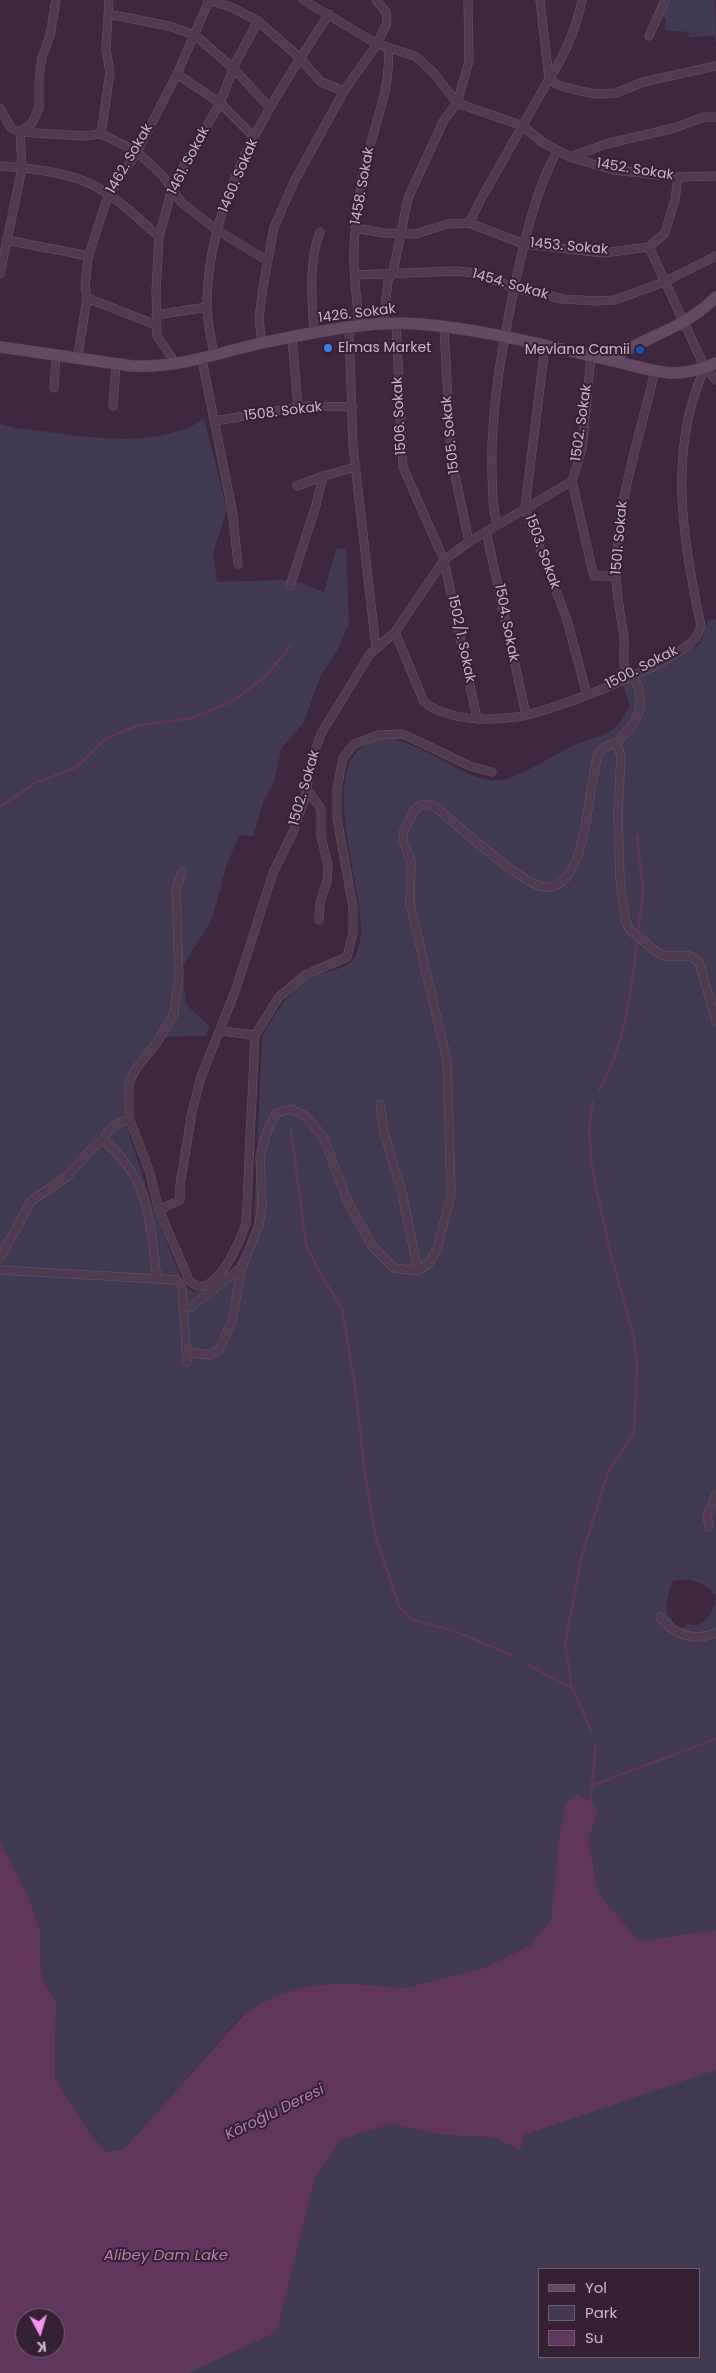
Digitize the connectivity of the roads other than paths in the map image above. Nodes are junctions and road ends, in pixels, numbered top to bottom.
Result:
1 (56, 0) edge
2 (109, 0) edge
3 (208, 0) edge
4 (303, 0) edge
5 (376, 0) edge
6 (468, 0) edge
7 (540, 0) edge
8 (582, 0) edge
9 (665, 0) edge
10 (108, 14) junction
11 (329, 14) junction
12 (258, 21) junction
13 (196, 34) junction
14 (649, 36) dead end
15 (377, 44) junction
16 (388, 47) junction
17 (300, 58) junction
18 (716, 66) edge
19 (234, 69) junction
20 (177, 74) junction
21 (549, 79) junction
22 (344, 91) junction
23 (220, 103) junction
24 (457, 103) junction
25 (0, 108) edge
26 (270, 108) junction
27 (716, 117) edge
28 (523, 126) junction
29 (20, 132) junction
30 (101, 134) junction
31 (254, 137) junction
32 (597, 149) junction
33 (556, 151) junction
34 (137, 152) junction
35 (570, 157) junction
36 (0, 166) edge
37 (596, 166) junction
38 (22, 168) junction
39 (716, 176) edge
40 (678, 178) junction
41 (172, 190) junction
42 (108, 195) junction
43 (469, 224) junction
44 (356, 228) junction
45 (217, 230) junction
46 (320, 232) dead end
47 (401, 234) junction
48 (159, 236) junction
49 (6, 240) junction
50 (524, 244) junction
51 (649, 247) junction
52 (89, 256) junction
53 (716, 256) edge
54 (266, 260) junction
55 (393, 272) junction
56 (0, 274) edge
57 (356, 275) junction
58 (664, 282) junction
59 (514, 288) junction
60 (716, 297) edge
61 (87, 298) junction
62 (207, 307) junction
63 (156, 315) junction
64 (396, 323) junction
65 (383, 324) junction
66 (684, 324) junction
67 (156, 325) junction
68 (444, 327) junction
69 (354, 328) junction
70 (314, 334) junction
71 (504, 337) junction
72 (292, 338) junction
73 (262, 343) junction
74 (0, 346) edge
75 (545, 346) junction
76 (56, 354) junction
77 (78, 356) junction
78 (214, 356) junction
79 (591, 356) junction
80 (202, 360) junction
81 (609, 360) junction
82 (116, 363) junction
83 (177, 365) junction
84 (711, 366) edge
85 (655, 371) junction
86 (716, 380) edge
87 (54, 388) dead end
88 (113, 406) dead end
89 (298, 407) junction
90 (353, 407) junction
91 (214, 421) junction
92 (356, 467) junction
93 (323, 476) junction
94 (572, 481) junction
95 (297, 486) dead end
96 (525, 508) junction
97 (497, 524) junction
98 (486, 531) junction
99 (469, 542) junction
100 (444, 560) junction
101 (238, 564) dead end
102 (616, 576) junction
103 (290, 586) dead end
104 (395, 632) junction
105 (376, 648) junction
106 (629, 677) junction
107 (587, 695) junction
108 (526, 715) junction
109 (477, 719) junction
110 (616, 742) junction
111 (492, 772) dead end
112 (308, 788) junction
113 (322, 809) junction
114 (337, 818) junction
115 (182, 872) dead end
116 (319, 920) dead end
117 (716, 1021) edge
118 (220, 1030) junction
119 (255, 1036) junction
120 (380, 1104) dead end
121 (129, 1118) junction
122 (104, 1141) junction
123 (159, 1210) junction
124 (0, 1258) edge
125 (242, 1267) junction
126 (0, 1270) edge
127 (418, 1271) junction
128 (157, 1279) junction
129 (184, 1307) junction
130 (187, 1352) junction
131 (187, 1362) dead end
132 (716, 1496) edge
133 (709, 1527) dead end
134 (660, 1617) dead end
135 (716, 1633) edge

1 - 29 street
2 - 10 street
3 - 12 street
3 - 13 street, 1462. Sokak
4 - 11 street
5 - 15 street
6 - 24 street
7 - 21 street
8 - 21 street
9 - 14 street
10 - 13 street
10 - 30 street
11 - 15 street
11 - 17 street, 1460. Sokak
12 - 17 street
12 - 19 street, 1461. Sokak
13 - 19 street
13 - 20 street, 1462. Sokak
15 - 16 street
15 - 22 street
16 - 24 street
16 - 44 street, 1458. Sokak
17 - 22 street
17 - 26 street, 1460. Sokak
18 - 21 street
19 - 23 street, 1461. Sokak
19 - 26 street
20 - 23 street
20 - 34 street, 1462. Sokak
21 - 28 street
22 - 54 street
23 - 31 street
23 - 41 street, 1461. Sokak
24 - 28 street, 1452. Sokak
24 - 47 street
25 - 29 street
26 - 31 street, 1460. Sokak
27 - 32 street
28 - 33 street, 1452. Sokak
28 - 43 street
29 - 30 street
29 - 38 street
30 - 34 street
31 - 45 street, 1460. Sokak
32 - 35 street
32 - 37 street
33 - 35 street, 1452. Sokak
33 - 50 street
34 - 41 street
34 - 42 street, 1462. Sokak
35 - 37 street, 1452. Sokak
36 - 38 street
37 - 40 street, 1452. Sokak
38 - 42 street
38 - 49 street
39 - 40 street, 1452. Sokak
40 - 51 street
41 - 45 street
41 - 48 street, 1461. Sokak
42 - 48 street
42 - 52 street, 1462. Sokak
43 - 47 street, 1453. Sokak
43 - 50 street, 1453. Sokak
44 - 47 street, 1453. Sokak
44 - 57 street, 1458. Sokak
45 - 54 street
45 - 62 street, 1460. Sokak
46 - 70 street
47 - 55 street
48 - 63 street, 1461. Sokak
49 - 52 street
49 - 56 street
50 - 51 street, 1453. Sokak
50 - 59 street
51 - 58 street
52 - 61 street, 1462. Sokak
53 - 58 street, 1454. Sokak
54 - 73 street
55 - 57 street, 1454. Sokak
55 - 59 street, 1454. Sokak
55 - 65 street
57 - 69 street, 1458. Sokak
58 - 59 street, 1454. Sokak
58 - 66 street
59 - 71 street
60 - 66 main road
61 - 67 street
61 - 77 street, 1462. Sokak
62 - 63 street
62 - 78 street, 1460. Sokak
63 - 67 street, 1461. Sokak
64 - 65 main road, 1426. Sokak
64 - 68 main road, 1426. Sokak
64 - 100 street, 1506. Sokak
65 - 69 main road, 1426. Sokak
66 - 81 main road
66 - 84 street
67 - 83 street, 1461. Sokak
68 - 71 main road, 1426. Sokak
68 - 99 street, 1505. Sokak
69 - 70 main road, 1426. Sokak
69 - 90 street, 1458. Sokak
70 - 72 main road, 1426. Sokak
71 - 75 main road, 1426. Sokak
71 - 97 street
72 - 73 main road, 1426. Sokak
72 - 89 street
73 - 78 main road, 1426. Sokak
74 - 76 main road, 1426. Sokak
75 - 79 main road, 1426. Sokak
75 - 96 street, 1503. Sokak
76 - 77 main road, 1426. Sokak
76 - 87 street
77 - 82 main road, 1426. Sokak
78 - 80 main road, 1426. Sokak
79 - 81 main road, 1426. Sokak
79 - 94 street, 1502. Sokak
80 - 83 main road, 1426. Sokak
80 - 91 street
81 - 85 main road, 1426. Sokak
82 - 83 main road, 1426. Sokak
82 - 88 street
84 - 85 main road, 1426. Sokak
84 - 86 street
84 - 106 street, 1500. Sokak
85 - 102 street, 1501. Sokak
89 - 90 street, 1508. Sokak
89 - 91 street, 1508. Sokak
90 - 92 street, 1458. Sokak
91 - 101 street
92 - 93 street
92 - 105 street, 1458. Sokak
93 - 95 street
93 - 103 street
94 - 96 street, 1502. Sokak
94 - 102 street
96 - 97 street, 1502. Sokak
96 - 107 street, 1503. Sokak
97 - 98 street, 1502. Sokak
98 - 99 street, 1502. Sokak
98 - 108 street, 1504. Sokak
99 - 100 street, 1502. Sokak
100 - 104 street, 1502. Sokak
100 - 109 street, 1502/1. Sokak
102 - 106 street, 1501. Sokak
104 - 105 street, 1502. Sokak
104 - 109 street, 1500. Sokak
105 - 112 street, 1502. Sokak
106 - 107 street, 1500. Sokak
106 - 110 street, 1501. Sokak
107 - 108 street, 1500. Sokak
108 - 109 street, 1500. Sokak
110 - 117 street
110 - 127 street, 1501. Sokak
111 - 114 street
112 - 113 street
112 - 118 street, 1502. Sokak
113 - 114 street
113 - 116 street
114 - 119 street
115 - 121 street
118 - 119 street
118 - 123 street, 1502. Sokak
119 - 123 street
120 - 127 street
121 - 122 street
121 - 123 street
122 - 124 street
122 - 128 street
125 - 127 street
125 - 129 street
125 - 130 street
126 - 128 street
128 - 129 street
129 - 130 street
130 - 131 street
132 - 133 street
134 - 135 street

